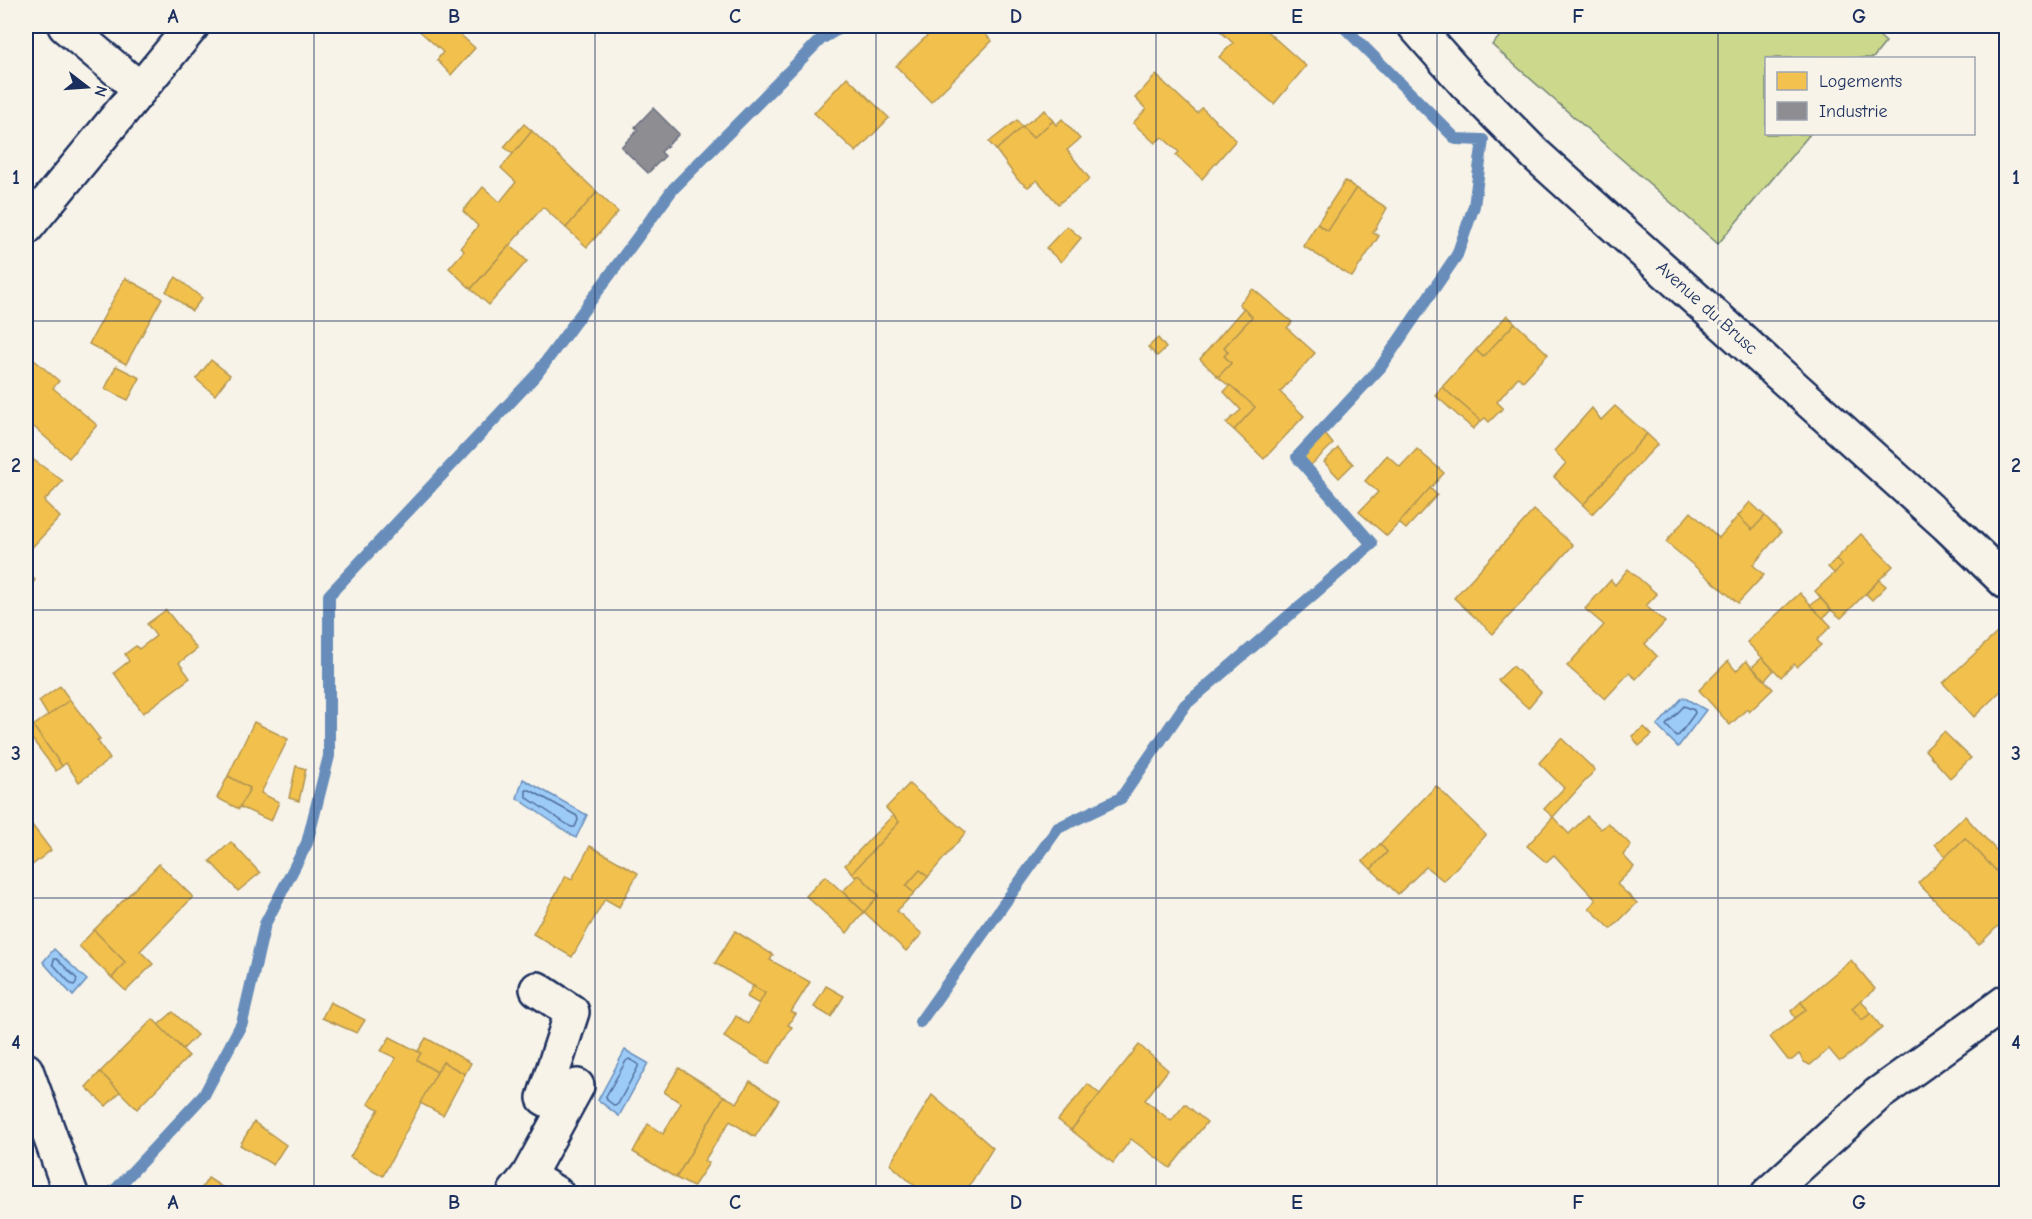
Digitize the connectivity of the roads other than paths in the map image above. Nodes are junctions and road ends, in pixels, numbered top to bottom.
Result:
1 (65, 26) edge
2 (192, 26) edge
3 (1415, 26) edge
4 (140, 89) junction
5 (26, 228) edge
6 (2007, 582) edge
7 (537, 989) dead end
8 (2007, 1002) edge
9 (26, 1070) edge
10 (521, 1185) edge
11 (71, 1194) edge
12 (557, 1194) edge
13 (1768, 1194) edge

1 - 4 street
2 - 4 street
3 - 6 street, Avenue du Brusc
4 - 5 street
7 - 10 street
8 - 13 street
9 - 11 street
10 - 12 street

